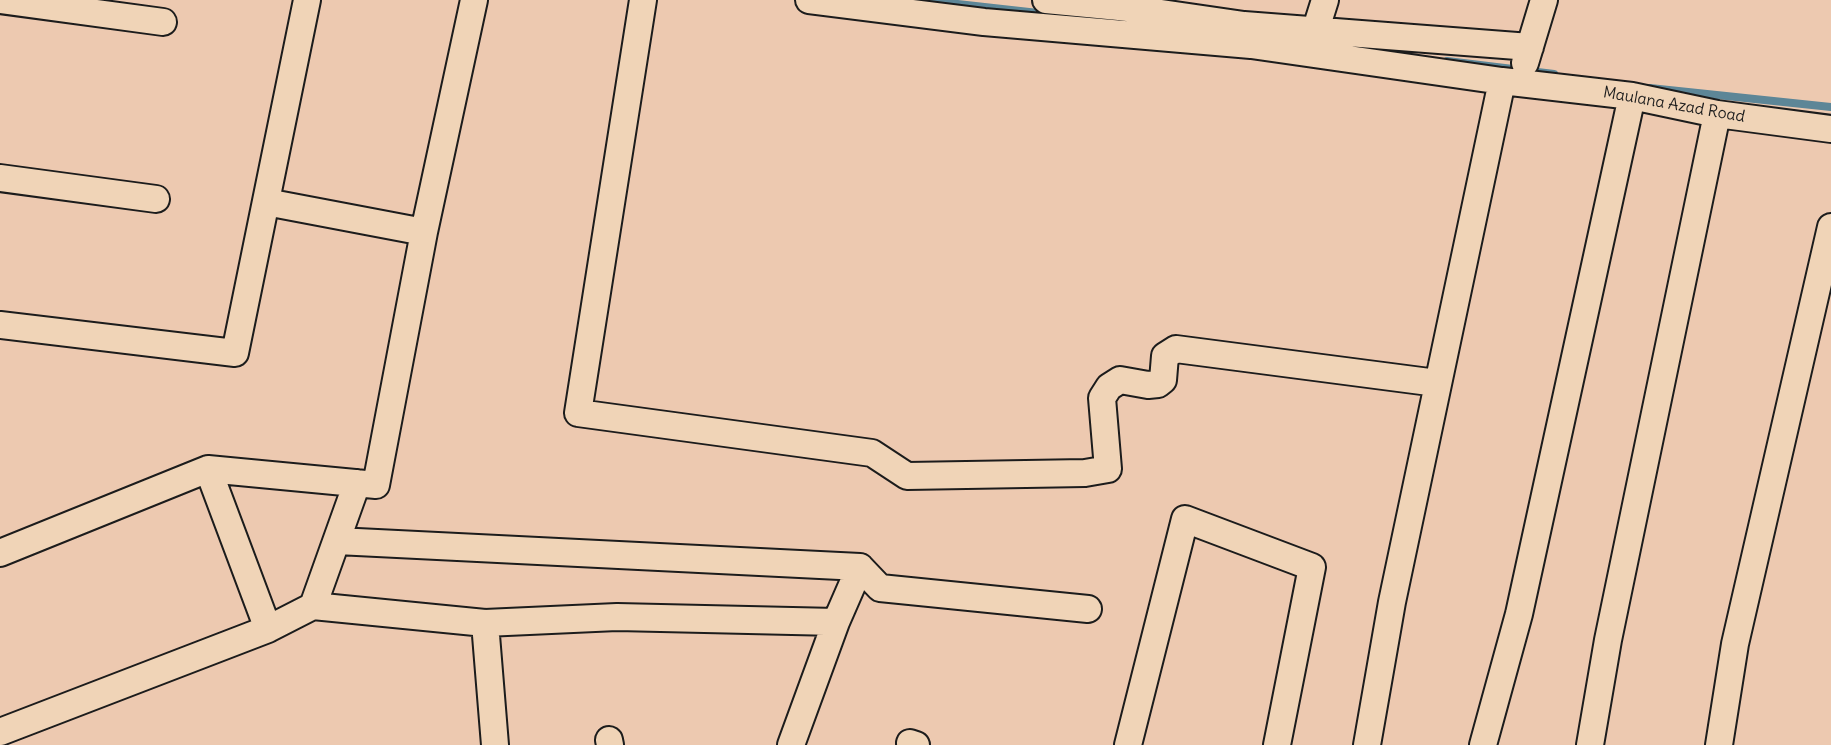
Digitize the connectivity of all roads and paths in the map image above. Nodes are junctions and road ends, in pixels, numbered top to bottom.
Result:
1 (0, 0) edge
2 (307, 0) edge
3 (474, 0) edge
4 (643, 0) edge
5 (809, 0) edge
6 (1046, 0) edge
7 (1325, 0) edge
8 (1544, 0) edge
9 (1119, 3) edge
10 (163, 22) dead end
11 (1315, 32) junction
12 (1519, 69) junction
13 (1632, 96) junction
14 (1717, 114) junction
15 (1831, 129) edge
16 (0, 178) edge
17 (156, 199) dead end
18 (266, 202) junction
19 (1831, 227) edge
20 (424, 232) junction
21 (0, 325) edge
22 (1437, 383) junction
23 (208, 469) junction
24 (357, 483) junction
25 (337, 541) junction
26 (0, 553) edge
27 (860, 567) junction
28 (313, 606) junction
29 (1088, 609) dead end
30 (836, 622) junction
31 (485, 623) junction
32 (268, 628) junction
33 (0, 732) edge
34 (495, 745) edge
35 (791, 745) edge
36 (1128, 745) edge
37 (1277, 745) edge
38 (1366, 745) edge
39 (1483, 745) edge
40 (1590, 745) edge
41 (1719, 745) edge

1 - 10 street
2 - 18 street
3 - 20 street
4 - 22 street
5 - 12 street
6 - 9 street
7 - 11 street
8 - 12 street
9 - 11 street
11 - 12 street
12 - 13 street, Maulana Azad Road
12 - 22 street
13 - 14 street, Maulana Azad Road
13 - 39 street
14 - 15 street, Maulana Azad Road
14 - 40 street
16 - 17 street
18 - 20 street
18 - 21 street
19 - 41 street
20 - 24 street
22 - 38 street
23 - 24 street
23 - 26 street
23 - 32 street
24 - 25 street
25 - 27 street
25 - 28 street
27 - 29 street
27 - 30 street
28 - 31 street
28 - 32 street
30 - 31 street
30 - 35 street
31 - 34 street
32 - 33 street
36 - 37 street

